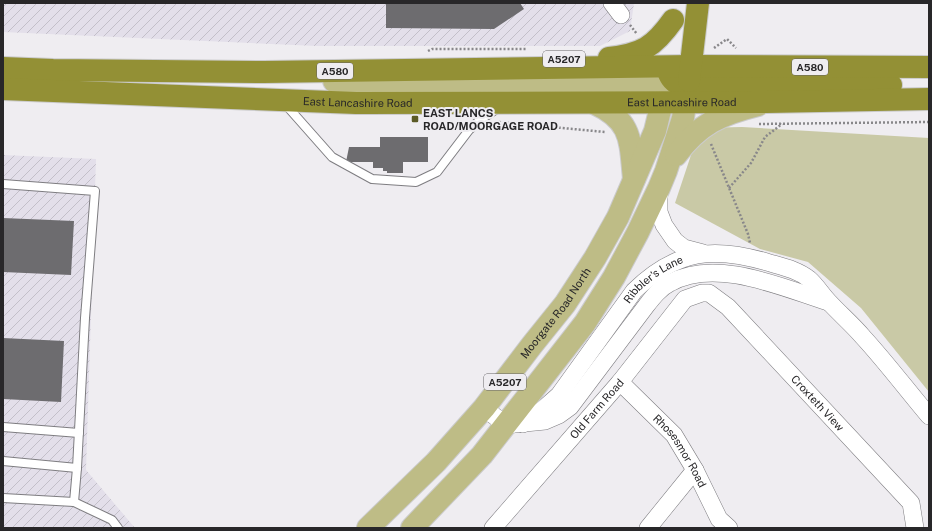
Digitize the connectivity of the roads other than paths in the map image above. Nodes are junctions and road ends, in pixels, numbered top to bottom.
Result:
1 (698, 3) edge
2 (674, 11) edge
3 (929, 67) edge
4 (3, 68) edge
5 (441, 70) junction
6 (264, 72) junction
7 (688, 84) junction
8 (664, 85) junction
9 (929, 85) edge
10 (3, 89) edge
11 (929, 99) edge
12 (282, 100) junction
13 (767, 102) junction
14 (594, 103) junction
15 (503, 104) junction
16 (663, 179) junction
17 (634, 182) junction
18 (3, 184) edge
19 (703, 253) junction
20 (702, 293) joint
21 (828, 302) junction
22 (620, 382) junction
23 (484, 408) junction
24 (929, 416) edge
25 (514, 425) junction
26 (3, 427) edge
27 (79, 433) junction
28 (3, 461) edge
29 (77, 468) junction
30 (695, 470) junction
31 (3, 498) edge
32 (74, 502) junction
33 (719, 525) edge
34 (118, 528) edge
35 (368, 528) edge
36 (412, 528) edge
37 (493, 528) edge
38 (648, 528) edge
39 (915, 528) edge

1 - 7 highway, A5207
2 - 5 highway, A5207
2 - 8 highway, A5207
3 - 7 highway, East Lancashire Road / A580
4 - 6 highway, East Lancashire Road / A580
5 - 6 highway, East Lancashire Road / A580
5 - 8 highway, East Lancashire Road / A580
6 - 8 main road
7 - 8 highway, East Lancashire Road / A580
7 - 8 highway, East Lancashire Road / A580
7 - 9 highway
7 - 13 highway, East Lancashire Road / A580
7 - 16 main road, A5207
8 - 14 highway, East Lancashire Road / A580
8 - 17 main road, Moorgate Road North / A5207
10 - 12 highway, East Lancashire Road / A580
11 - 13 highway, East Lancashire Road / A580
12 - 15 highway, East Lancashire Road / A580
12 - 15 lane
13 - 16 main road, A5207
14 - 15 highway, East Lancashire Road / A580
14 - 17 main road
16 - 19 street
16 - 25 main road, A5207
17 - 23 main road, Moorgate Road North / A5207
18 - 27 lane
19 - 21 street, Ribbler's Lane
19 - 25 street, Ribbler's Lane
20 - 22 street, Old Farm Road
20 - 39 street, Croxteth View
21 - 24 street, Ribbler's Lane
21 - 25 street, Ribbler's Lane
22 - 30 street, Rhosesmor Road
22 - 37 street, Old Farm Road
23 - 25 street
23 - 35 main road, Moorgate Road North / A5207
25 - 36 main road, A5207
26 - 27 lane
27 - 29 lane
28 - 29 lane
29 - 32 lane
30 - 33 street, Rhosesmor Road
30 - 38 street
31 - 32 lane
32 - 34 lane

